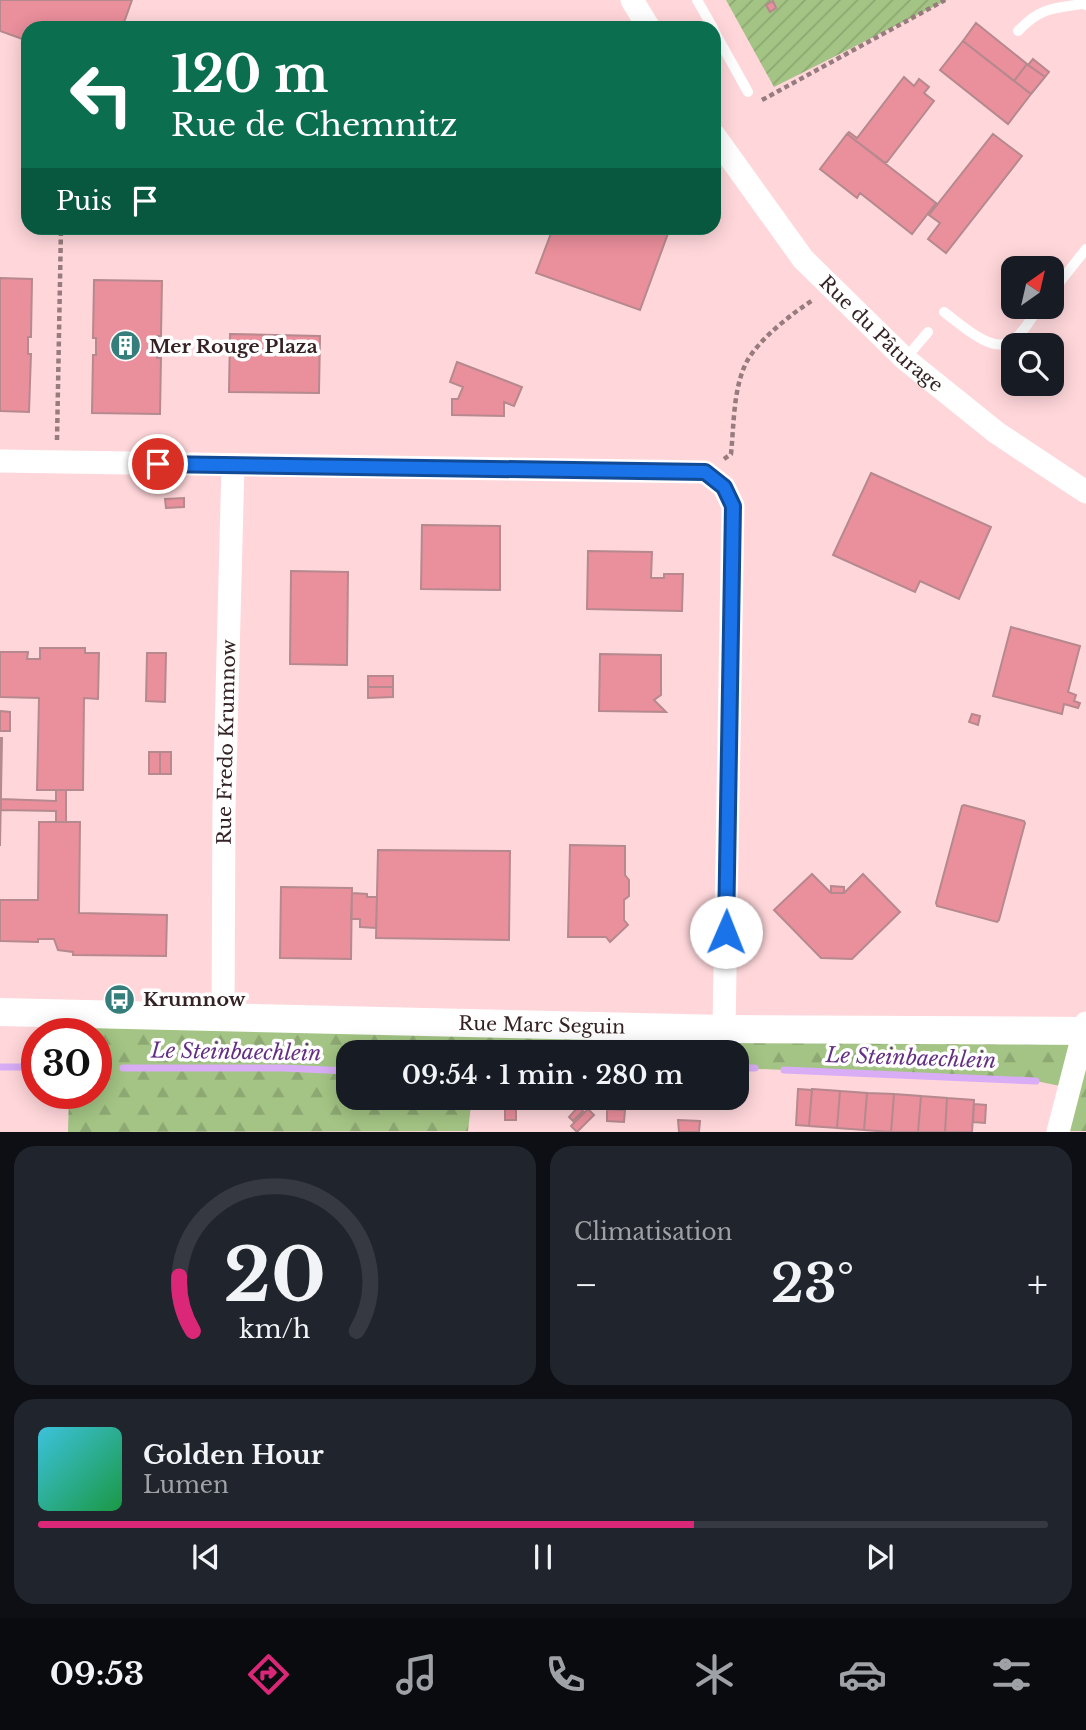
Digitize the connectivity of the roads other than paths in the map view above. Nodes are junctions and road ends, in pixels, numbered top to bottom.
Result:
1 (632, 0) edge
2 (697, 0) edge
3 (1086, 5) edge
4 (645, 21) edge
5 (709, 21) edge
6 (1018, 31) dead end
7 (721, 43) edge
8 (748, 92) road end
9 (721, 145) edge
10 (1086, 249) edge
11 (1064, 277) edge
12 (944, 312) dead end
13 (1030, 319) edge
14 (928, 332) dead end
15 (905, 359) junction
16 (0, 461) edge
17 (233, 465) junction
18 (1086, 492) edge
19 (0, 1012) edge
20 (223, 1018) junction
21 (1085, 1028) edge
22 (724, 1029) junction
23 (1058, 1132) edge

1 - 4 street
2 - 5 lane
3 - 6 lane
7 - 8 lane
9 - 15 street, Rue du Pâturage
10 - 11 lane
12 - 13 lane
14 - 15 lane
15 - 18 street, Rue du Pâturage
16 - 17 street
17 - 20 street, Rue Fredo Krumnow
17 - 22 street
19 - 20 street, Rue Marc Seguin
20 - 22 street, Rue Marc Seguin
21 - 22 street, Rue Marc Seguin
21 - 23 street

